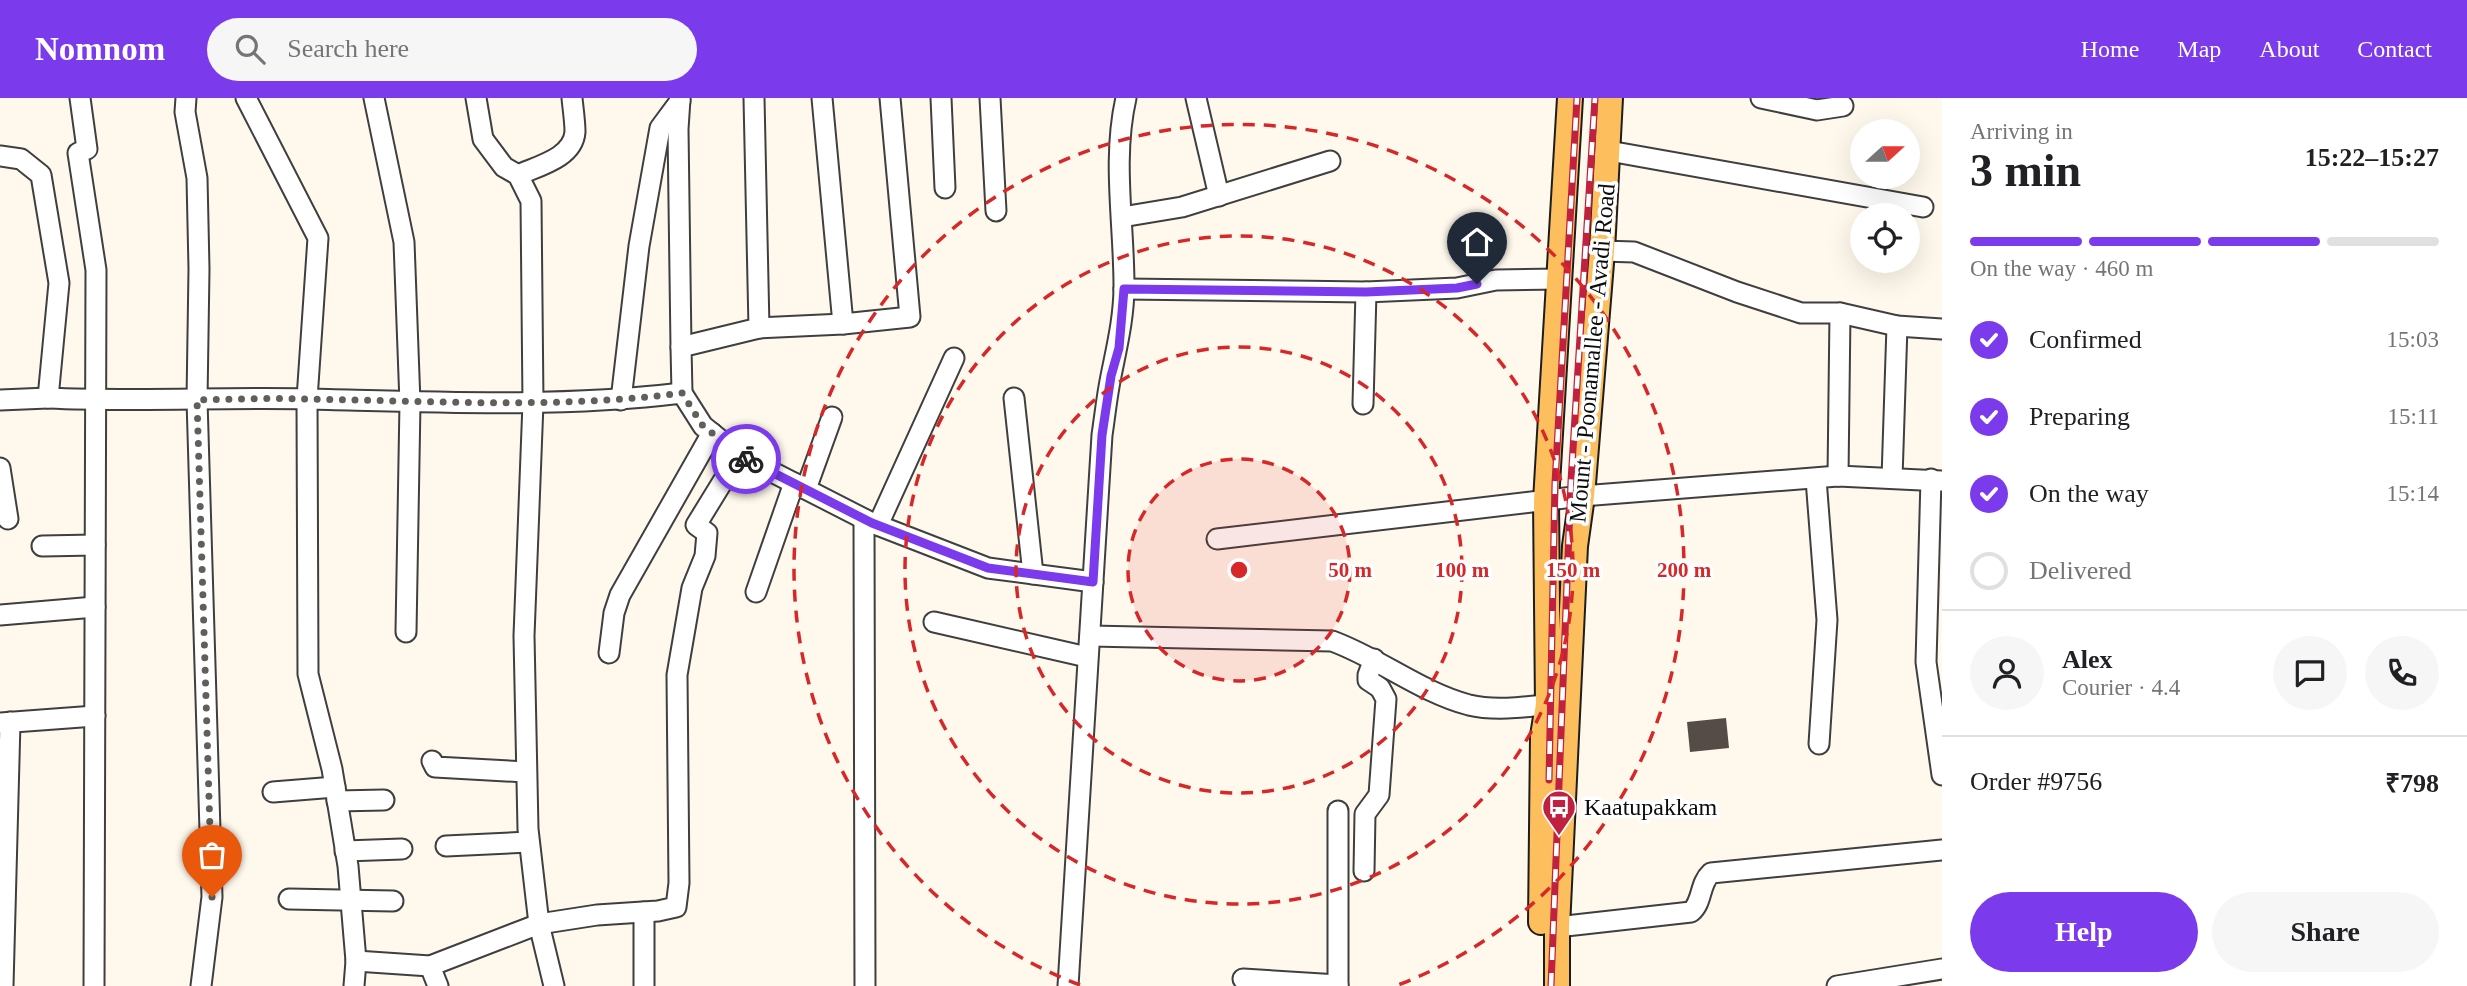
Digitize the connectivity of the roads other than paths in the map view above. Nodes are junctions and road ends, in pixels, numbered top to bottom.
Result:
1 (79, 98) edge
2 (186, 98) edge
3 (246, 98) edge
4 (374, 98) edge
5 (476, 98) edge
6 (572, 98) edge
7 (754, 98) edge
8 (822, 98) edge
9 (890, 98) edge
10 (941, 98) edge
11 (990, 98) edge
12 (1126, 98) edge
13 (1196, 98) edge
14 (1570, 98) edge
15 (1611, 98) edge
16 (1762, 98) edge
17 (680, 100) edge
18 (1843, 106) dead end
19 (1609, 151) junction
20 (0, 156) edge
21 (1330, 161) dead end
22 (518, 175) junction
23 (945, 188) dead end
24 (1219, 196) junction
25 (1923, 207) dead end
26 (996, 211) dead end
27 (1122, 217) junction
28 (1602, 251) junction
29 (1560, 279) junction
30 (1124, 289) junction
31 (1366, 292) junction
32 (1840, 313) junction
33 (843, 324) junction
34 (1897, 326) junction
35 (759, 328) junction
36 (1942, 329) edge
37 (681, 347) junction
38 (954, 358) dead end
39 (682, 393) junction
40 (48, 398) junction
41 (1014, 398) dead end
42 (307, 399) junction
43 (0, 400) edge
44 (95, 400) junction
45 (197, 400) junction
46 (621, 400) junction
47 (410, 403) junction
48 (533, 403) junction
49 (1363, 404) dead end
50 (832, 417) dead end
51 (712, 433) junction
52 (739, 455) junction
53 (0, 468) edge
54 (1838, 476) junction
55 (1892, 478) junction
56 (1816, 479) junction
57 (1936, 480) edge
58 (800, 486) junction
59 (1582, 496) junction
60 (1546, 501) junction
61 (8, 519) dead end
62 (871, 522) junction
63 (1217, 539) dead end
64 (95, 545) junction
65 (42, 546) dead end
66 (1033, 574) junction
67 (1093, 582) junction
68 (755, 592) dead end
69 (95, 607) junction
70 (0, 615) edge
71 (934, 622) dead end
72 (405, 632) dead end
73 (1090, 636) junction
74 (609, 653) dead end
75 (1087, 657) junction
76 (1374, 659) junction
77 (1558, 704) junction
78 (95, 716) junction
79 (5, 722) edge
80 (1819, 744) dead end
81 (432, 761) dead end
82 (527, 772) junction
83 (1942, 775) edge
84 (273, 792) dead end
85 (336, 794) junction
86 (384, 800) dead end
87 (1338, 811) dead end
88 (529, 842) junction
89 (446, 846) dead end
90 (402, 849) dead end
91 (1942, 850) edge
92 (345, 851) junction
93 (1364, 871) dead end
94 (289, 899) dead end
95 (352, 901) junction
96 (393, 901) dead end
97 (644, 912) junction
98 (539, 924) junction
99 (1557, 927) junction
100 (356, 961) junction
101 (430, 966) junction
102 (1942, 969) edge
103 (1243, 979) dead end
104 (1860, 984) edge
105 (1338, 985) edge
106 (3, 986) edge
107 (94, 986) edge
108 (201, 986) edge
109 (354, 986) edge
110 (438, 986) edge
111 (554, 986) edge
112 (644, 986) edge
113 (865, 986) edge
114 (1068, 986) edge
115 (1541, 986) edge
116 (1557, 986) edge
117 (1837, 986) edge

1 - 44 street
2 - 45 street
3 - 42 street
4 - 47 street
5 - 22 street
6 - 22 street
7 - 35 street
8 - 33 street
9 - 33 street
10 - 23 street
11 - 26 street
12 - 27 street
13 - 24 street
14 - 29 main road, Mount - Poonamallee - Avadi Road
15 - 19 main road, Mount - Poonamallee - Avadi Road
16 - 18 street
17 - 37 street
17 - 46 street
19 - 25 street
19 - 28 main road, Mount - Poonamallee - Avadi Road
20 - 40 street
21 - 24 street
22 - 48 street
24 - 27 street
27 - 30 street
28 - 32 street
28 - 59 main road, Mount - Poonamallee - Avadi Road
29 - 31 street
29 - 60 main road, Mount - Poonamallee - Avadi Road
30 - 31 street
30 - 67 street
31 - 49 street
32 - 34 street
32 - 54 street
33 - 35 street
34 - 36 street
34 - 55 street
35 - 37 street
37 - 39 street
38 - 62 street
39 - 46 street
39 - 51 street
40 - 43 street
40 - 44 street
41 - 66 street
42 - 45 street
42 - 47 street
42 - 85 street
44 - 45 street
44 - 64 street
45 - 108 street
46 - 48 street
47 - 48 street
47 - 72 street
48 - 82 street
50 - 58 street
51 - 52 street
51 - 74 street
52 - 58 street
52 - 97 street
53 - 61 street
54 - 55 street
54 - 56 street
55 - 57 street
56 - 59 street
56 - 80 street
57 - 83 street
58 - 62 street
58 - 68 street
59 - 60 street
59 - 77 main road, Mount - Poonamallee - Avadi Road
60 - 63 street
60 - 77 main road, Mount - Poonamallee - Avadi Road
62 - 66 street
62 - 113 street
64 - 65 street
64 - 69 street
66 - 67 street
67 - 73 street
69 - 70 street
69 - 78 street
71 - 75 street
73 - 75 street
73 - 76 street
75 - 114 street
76 - 77 street
76 - 93 street
77 - 99 main road, Mount - Poonamallee - Avadi Road
77 - 115 main road, Mount - Poonamallee - Avadi Road
78 - 79 street
78 - 107 street
79 - 106 street
81 - 82 street
82 - 88 street
84 - 85 street
85 - 86 street
85 - 92 street
87 - 105 street
88 - 89 street
88 - 98 street
90 - 92 street
91 - 99 street
92 - 95 street
94 - 95 street
95 - 96 street
95 - 100 street
97 - 98 street
97 - 112 street
98 - 101 street
98 - 111 street
99 - 116 main road, Mount - Poonamallee - Avadi Road
100 - 101 street
100 - 109 street
101 - 110 street
102 - 104 street
103 - 105 street
104 - 117 street

